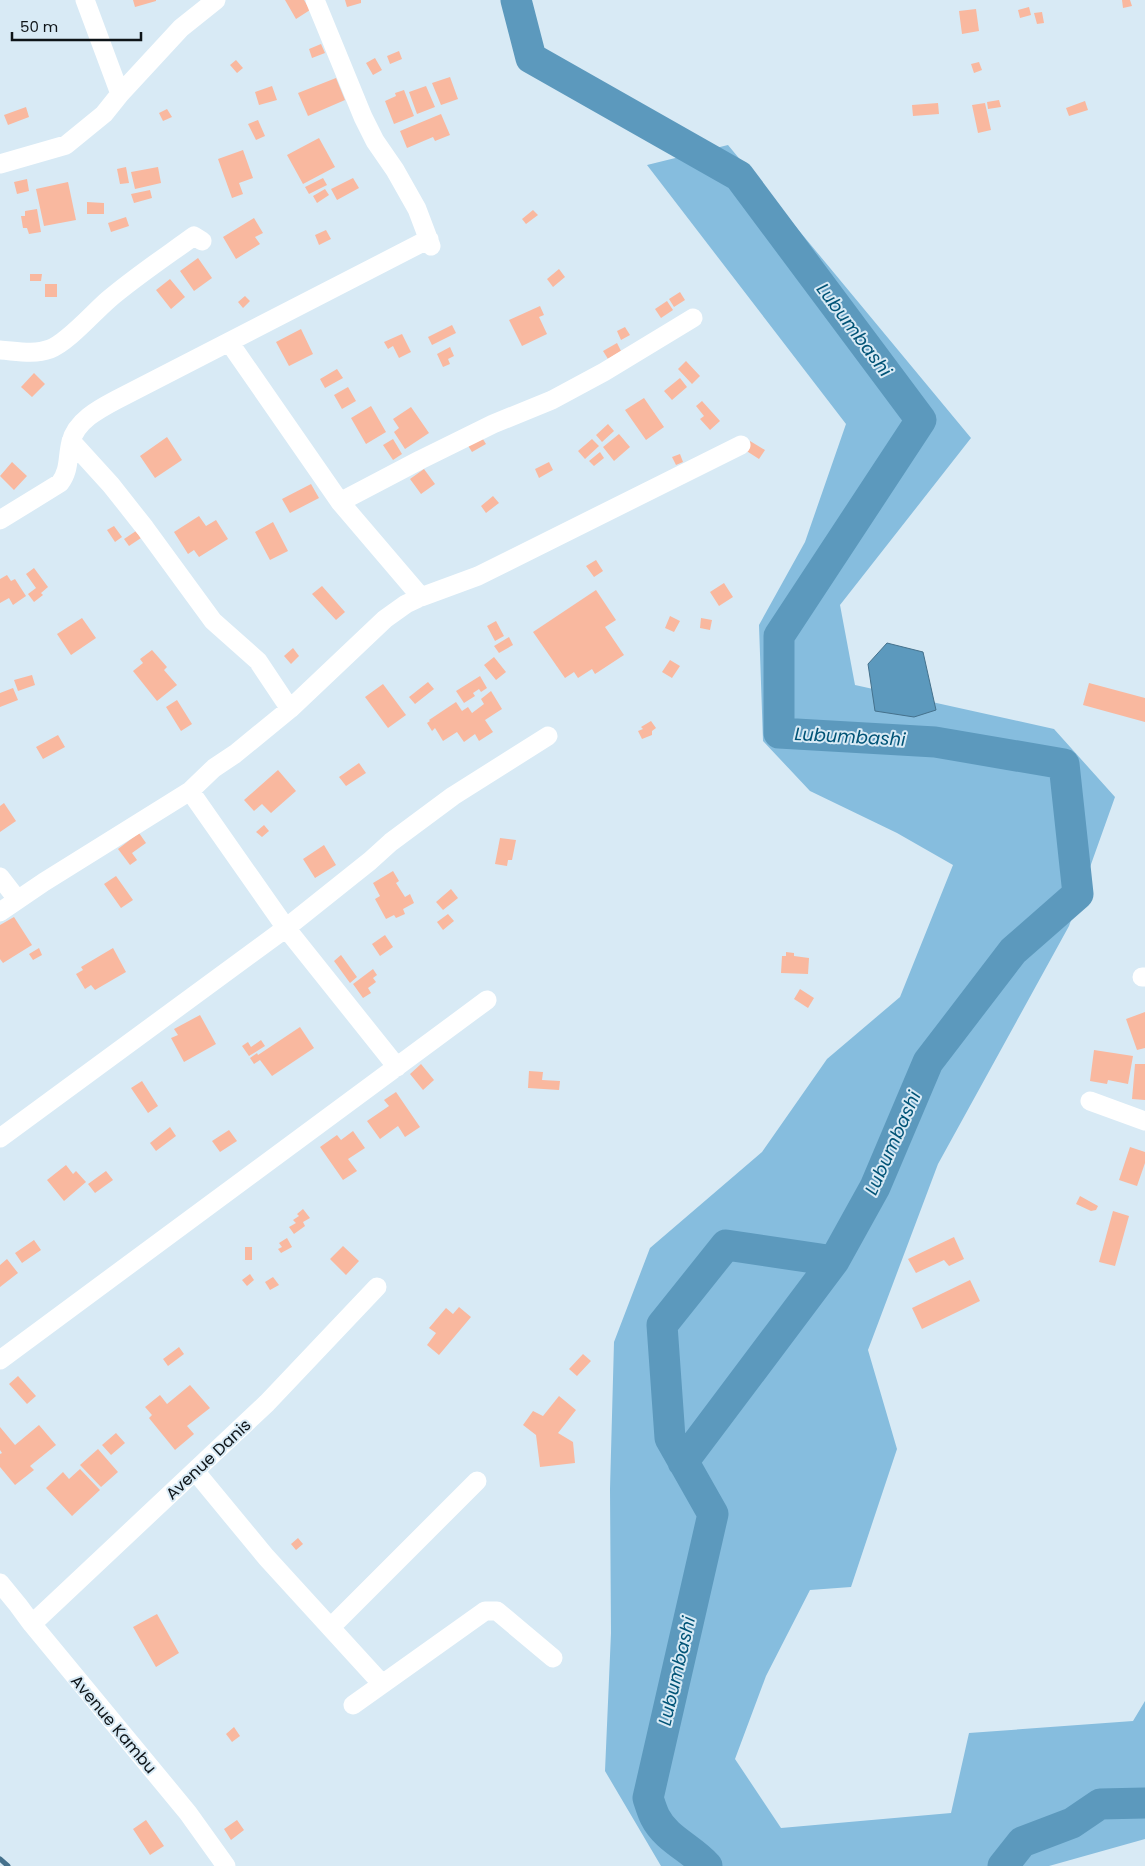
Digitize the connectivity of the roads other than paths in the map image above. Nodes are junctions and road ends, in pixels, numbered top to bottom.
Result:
1 (85, 0) edge
2 (216, 0) edge
3 (315, 0) edge
4 (120, 94) junction
5 (0, 164) edge
6 (202, 241) dead end
7 (693, 318) dead end
8 (229, 342) junction
9 (0, 350) edge
10 (71, 440) junction
11 (741, 444) dead end
12 (340, 502) junction
13 (0, 520) edge
14 (421, 597) junction
15 (290, 709) junction
16 (548, 736) dead end
17 (190, 791) junction
18 (0, 876) edge
19 (17, 899) junction
20 (0, 912) edge
21 (286, 928) junction
22 (487, 1000) dead end
23 (397, 1067) junction
24 (1090, 1101) dead end
25 (1145, 1121) edge
26 (0, 1138) edge
27 (376, 1287) dead end
28 (0, 1360) edge
29 (195, 1471) junction
30 (478, 1481) dead end
31 (0, 1583) edge
32 (32, 1624) junction
33 (331, 1627) junction
34 (553, 1658) dead end
35 (382, 1684) junction
36 (353, 1705) dead end
37 (226, 1866) edge

1 - 4 street
2 - 4 street
3 - 8 street
4 - 5 street
6 - 9 street
7 - 12 street
8 - 10 street
8 - 12 street
10 - 13 street
10 - 15 street
11 - 14 street
12 - 14 street
14 - 15 street
15 - 17 street
16 - 21 street
17 - 19 street
17 - 21 street
18 - 19 street
19 - 20 street
21 - 23 street
21 - 26 street
22 - 23 street
23 - 28 street
24 - 25 street
27 - 29 street, Avenue Danis
29 - 32 street, Avenue Danis
29 - 33 street
30 - 33 street
31 - 32 street, Avenue Kambu
32 - 37 street, Avenue Kambu
33 - 35 street
34 - 35 street
35 - 36 street

